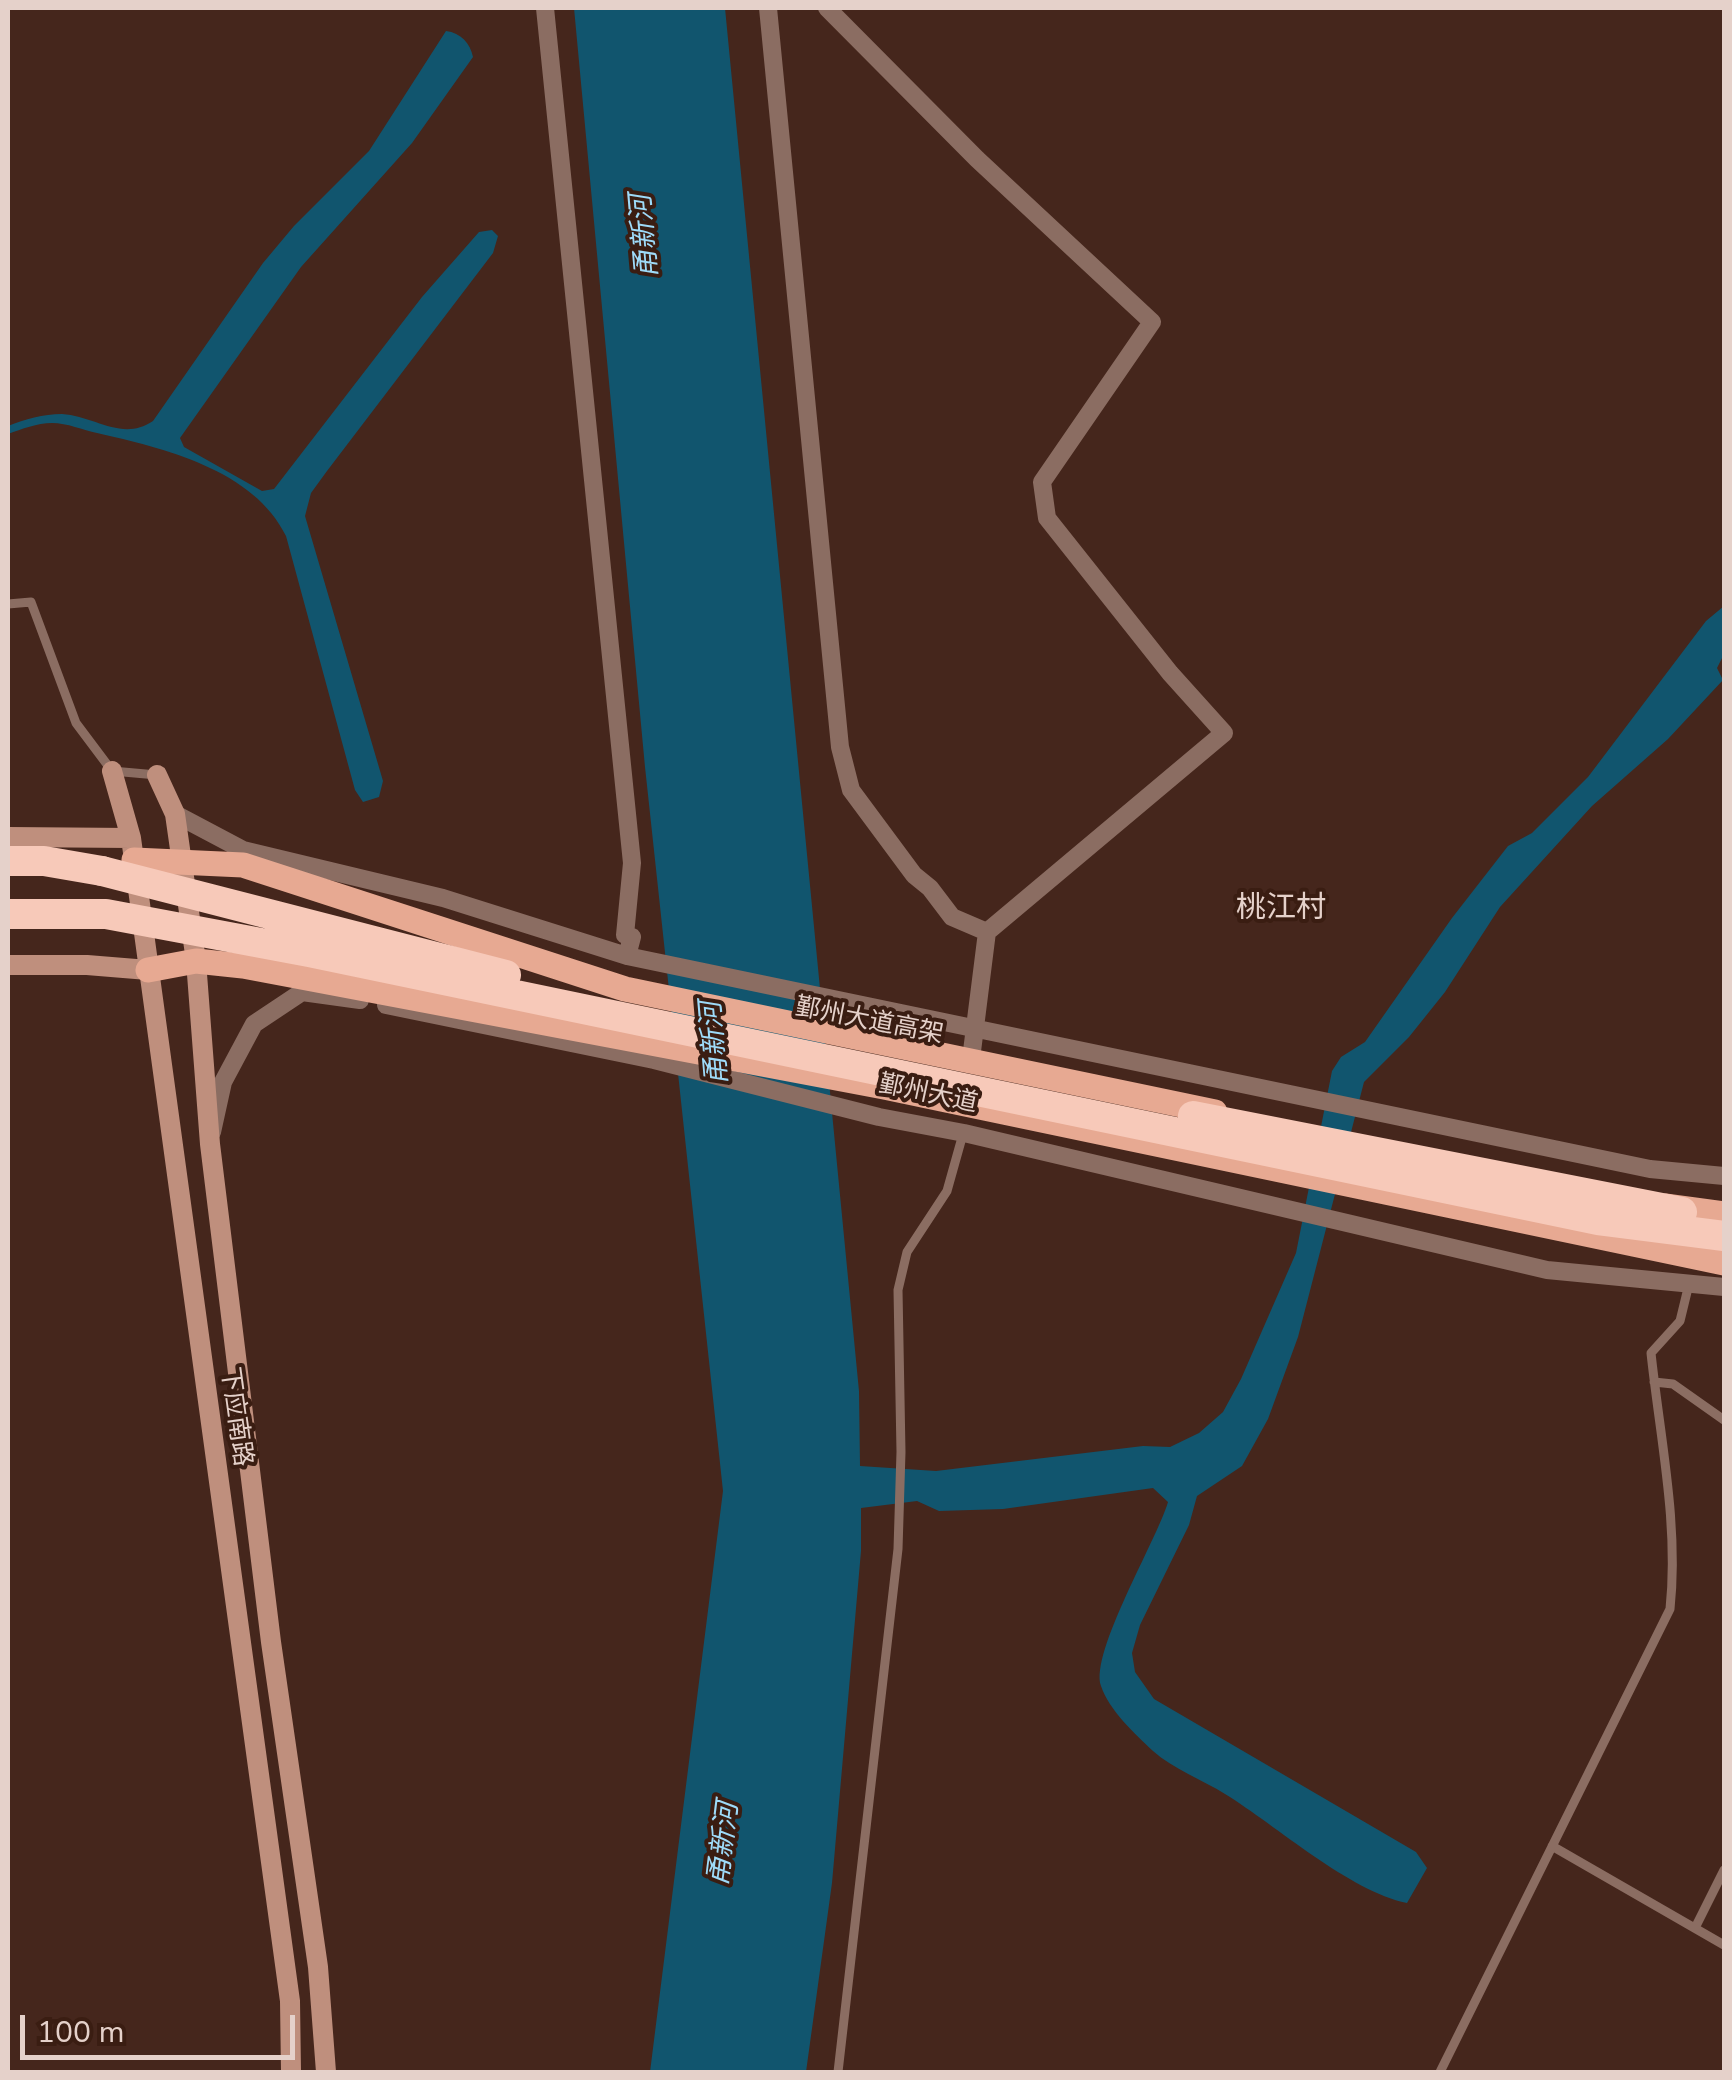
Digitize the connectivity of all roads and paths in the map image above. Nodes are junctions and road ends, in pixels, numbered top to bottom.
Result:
1 (545, 8) edge
2 (768, 8) edge
3 (827, 8) edge
4 (8, 604) edge
5 (112, 771) junction
6 (157, 775) joint
7 (175, 814) junction
8 (8, 837) edge
9 (132, 849) junction
10 (8, 861) edge
11 (182, 863) junction
12 (8, 914) edge
13 (987, 932) junction
14 (627, 956) junction
15 (196, 961) junction
16 (8, 965) edge
17 (148, 970) junction
18 (975, 1029) junction
19 (650, 1050) junction
20 (972, 1060) junction
21 (964, 1133) junction
22 (210, 1144) junction
23 (1724, 1176) edge
24 (1724, 1218) edge
25 (1724, 1236) edge
26 (1724, 1263) edge
27 (1688, 1284) junction
28 (1724, 1287) edge
29 (1654, 1382) junction
30 (1724, 1420) edge
31 (1552, 1846) junction
32 (1724, 1870) edge
33 (1695, 1928) junction
34 (1724, 1945) edge
35 (291, 2072) edge
36 (326, 2072) edge
37 (838, 2072) edge
38 (1440, 2072) edge

1 - 14 street
2 - 13 street
3 - 13 street
4 - 5 lane
5 - 6 lane
5 - 9 main road, 下应南路
6 - 7 main road, 下应南路
7 - 11 main road, 下应南路
7 - 14 street
8 - 9 main road
9 - 11 main road, 鄞州大道
9 - 17 main road, 下应南路
10 - 24 highway, 鄞州大道高架, bridge
11 - 15 main road, 下应南路
11 - 20 main road, 鄞州大道
12 - 25 highway, 鄞州大道高架, bridge
13 - 18 street
14 - 18 street
15 - 17 main road, 鄞州大道
15 - 19 main road, 鄞州大道
15 - 22 main road, 下应南路
16 - 17 main road
17 - 35 main road, 下应南路
18 - 20 street
18 - 23 street
19 - 21 street, 鄞州大道
19 - 22 street, 鄞州大道
19 - 26 main road, 鄞州大道
20 - 24 main road, 鄞州大道
21 - 27 street, 鄞州大道
21 - 37 lane
22 - 36 main road, 下应南路
27 - 28 street, 鄞州大道
27 - 29 lane
29 - 30 lane
29 - 31 lane
31 - 33 lane
31 - 38 lane
32 - 33 lane
33 - 34 lane

